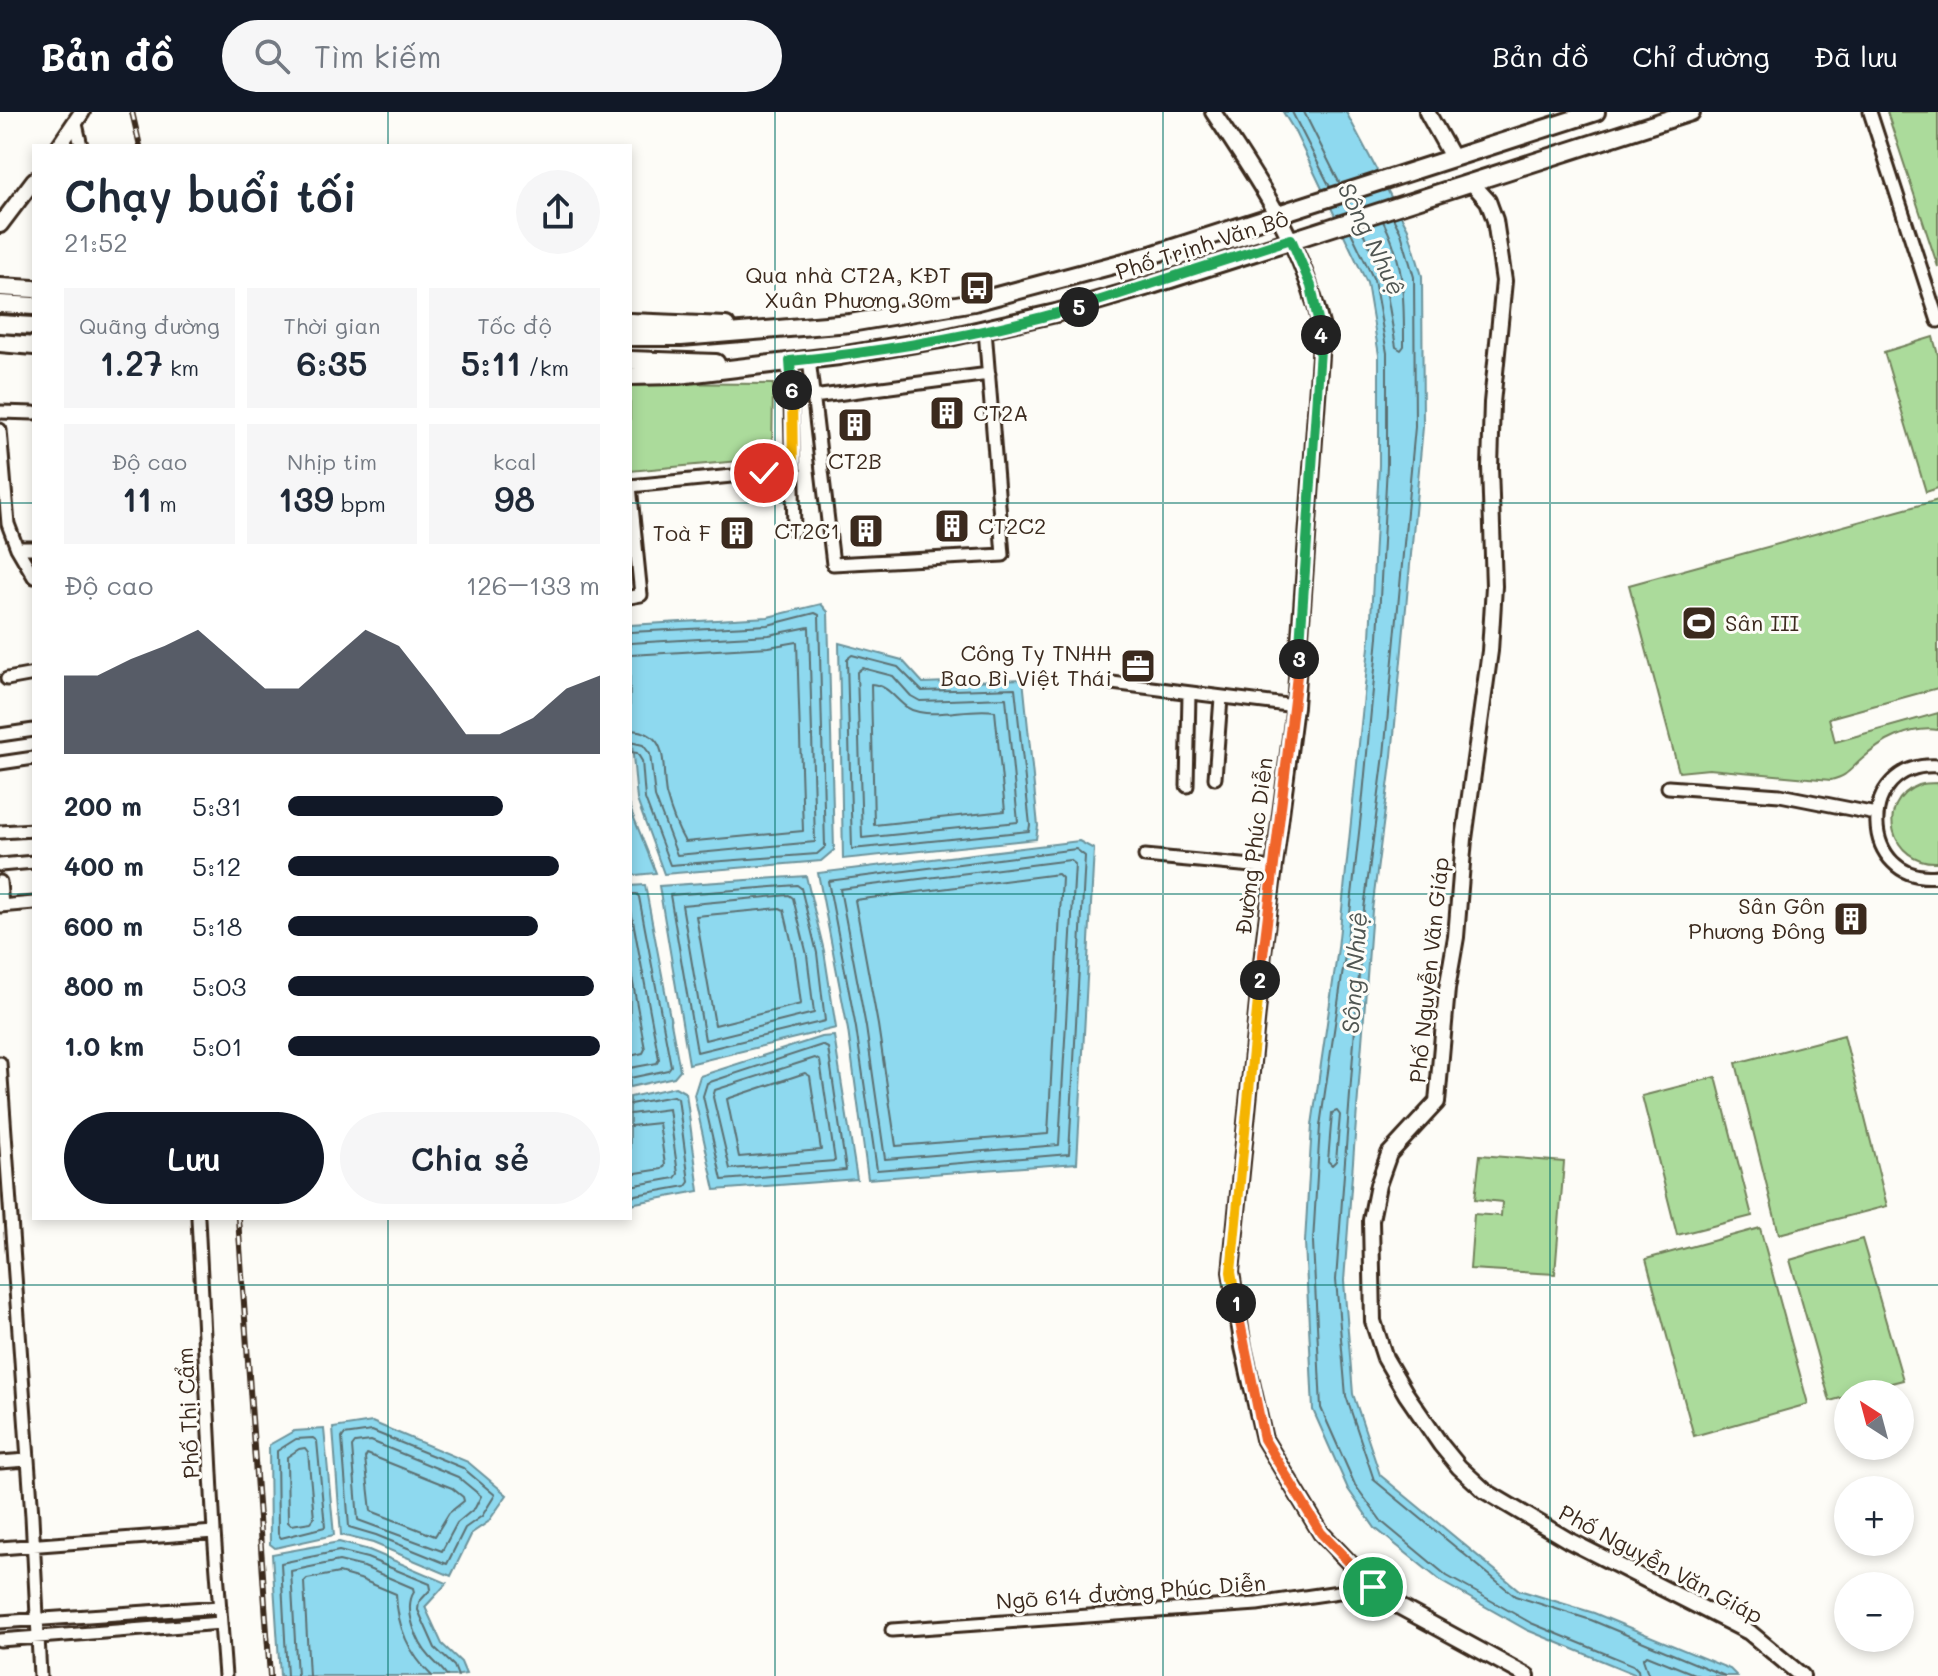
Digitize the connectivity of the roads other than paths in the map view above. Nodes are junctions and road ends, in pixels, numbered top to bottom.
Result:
1 (1213, 112) edge
2 (1427, 112) edge
3 (1596, 112) edge
4 (1691, 112) edge
5 (1870, 112) edge
6 (79, 118) edge
7 (60, 144) edge
8 (81, 144) edge
9 (1452, 157) junction
10 (1471, 182) junction
11 (32, 183) edge
12 (1286, 210) junction
13 (0, 225) edge
14 (1291, 239) junction
15 (0, 287) edge
16 (32, 289) edge
17 (0, 304) edge
18 (32, 306) edge
19 (1938, 321) edge
20 (632, 322) edge
21 (0, 324) edge
22 (32, 326) edge
23 (775, 330) junction
24 (985, 330) junction
25 (632, 337) edge
26 (0, 343) edge
27 (32, 346) edge
28 (809, 359) junction
29 (632, 360) edge
30 (790, 361) junction
31 (753, 365) junction
32 (989, 374) junction
33 (632, 376) edge
34 (813, 397) junction
35 (0, 412) edge
36 (32, 413) edge
37 (0, 430) edge
38 (793, 470) junction
39 (632, 486) edge
40 (632, 506) edge
41 (794, 530) dead end
42 (17, 548) junction
43 (32, 548) edge
44 (32, 574) edge
45 (632, 597) edge
46 (32, 674) edge
47 (7, 679) dead end
48 (1112, 683) dead end
49 (1189, 694) junction
50 (1221, 698) junction
51 (1295, 706) junction
52 (32, 730) edge
53 (0, 735) edge
54 (32, 758) edge
55 (0, 763) edge
56 (1938, 766) edge
57 (1215, 778) dead end
58 (1187, 786) dead end
59 (1668, 787) dead end
60 (1876, 814) junction
61 (32, 830) edge
62 (0, 832) edge
63 (1145, 856) dead end
64 (32, 862) edge
65 (0, 865) edge
66 (1274, 868) junction
67 (1938, 876) edge
68 (0, 882) edge
69 (32, 903) edge
70 (1, 906) edge
71 (0, 1063) edge
72 (4, 1200) edge
73 (198, 1220) edge
74 (27, 1460) junction
75 (0, 1462) edge
76 (214, 1532) junction
77 (34, 1546) junction
78 (0, 1548) edge
79 (1373, 1587) junction
80 (220, 1607) junction
81 (36, 1619) junction
82 (0, 1622) edge
83 (221, 1623) junction
84 (892, 1630) dead end
85 (38, 1637) junction
86 (0, 1640) edge
87 (40, 1676) edge
88 (225, 1676) edge
89 (1527, 1676) edge
90 (1802, 1676) edge

1 - 12 street, Đường Phúc Diễn
2 - 9 street
3 - 9 main road, Phố Trịnh Văn Bô
4 - 10 main road, Phố Trịnh Văn Bô
5 - 19 street
6 - 7 street
6 - 8 street
9 - 12 main road, Phố Trịnh Văn Bô
10 - 14 main road, Phố Trịnh Văn Bô
10 - 90 street, Phố Nguyễn Văn Giáp
11 - 13 street
12 - 14 street, Đường Phúc Diễn
12 - 23 main road, Phố Trịnh Văn Bô
14 - 24 main road, Phố Trịnh Văn Bô
14 - 51 street, Đường Phúc Diễn
15 - 16 main road
17 - 18 main road
20 - 23 main road, Phố Trịnh Văn Bô
21 - 22 main road
23 - 25 main road, Phố Trịnh Văn Bô
24 - 28 main road, Phố Trịnh Văn Bô
24 - 32 street
26 - 27 main road
28 - 30 main road, Phố Trịnh Văn Bô
28 - 34 street
29 - 31 main road, Phố Trịnh Văn Bô
30 - 31 main road, Phố Trịnh Văn Bô
30 - 38 street
31 - 33 main road, Phố Trịnh Văn Bô
32 - 34 street
32 - 34 street
35 - 36 street
37 - 42 street
38 - 39 street
38 - 41 street
40 - 45 street
42 - 43 street
42 - 44 street
46 - 47 street
48 - 49 street
49 - 50 street
49 - 58 street
50 - 51 street
50 - 57 street
51 - 66 street, Đường Phúc Diễn
52 - 53 street
54 - 55 street
56 - 60 street
59 - 60 street
60 - 67 street
61 - 62 street
63 - 66 street
64 - 65 street
66 - 79 street, Đường Phúc Diễn
68 - 70 street
69 - 70 street
71 - 72 street
72 - 74 street
73 - 76 street, Phố Thị Cẩm
74 - 75 street
74 - 77 street
76 - 77 street
76 - 80 street, Phố Thị Cẩm
77 - 78 street
77 - 81 street
79 - 84 street, Ngõ 614 đường Phúc Diễn
79 - 89 street, Đường Phúc Diễn
80 - 81 street
80 - 83 street, Phố Thị Cẩm
81 - 82 street
81 - 85 street
83 - 85 street
83 - 88 street, Phố Thị Cẩm
85 - 86 street
85 - 87 street

